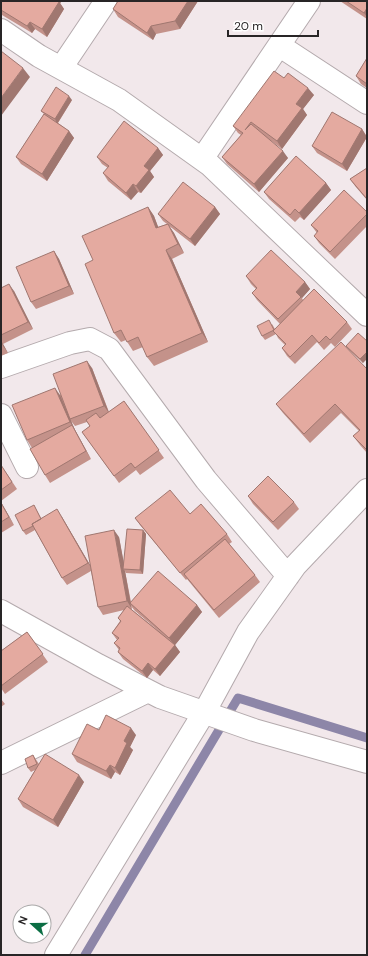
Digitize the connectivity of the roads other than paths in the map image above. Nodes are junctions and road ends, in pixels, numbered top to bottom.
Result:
1 (106, 1) edge
2 (309, 1) edge
3 (1, 30) edge
4 (280, 46) junction
5 (61, 68) junction
6 (367, 104) edge
7 (202, 159) junction
8 (367, 315) edge
9 (1, 367) edge
10 (1, 415) edge
11 (27, 467) dead end
12 (367, 490) edge
13 (288, 576) junction
14 (1, 612) edge
15 (148, 691) junction
16 (206, 711) junction
17 (367, 762) edge
18 (1, 763) edge
19 (56, 955) edge

1 - 5 street
2 - 4 street
3 - 5 street
4 - 6 street
4 - 7 street
5 - 7 street
7 - 8 street
9 - 13 street
10 - 11 street
12 - 13 street
13 - 16 street
14 - 15 street
15 - 16 street
15 - 18 street
16 - 17 street
16 - 19 street

